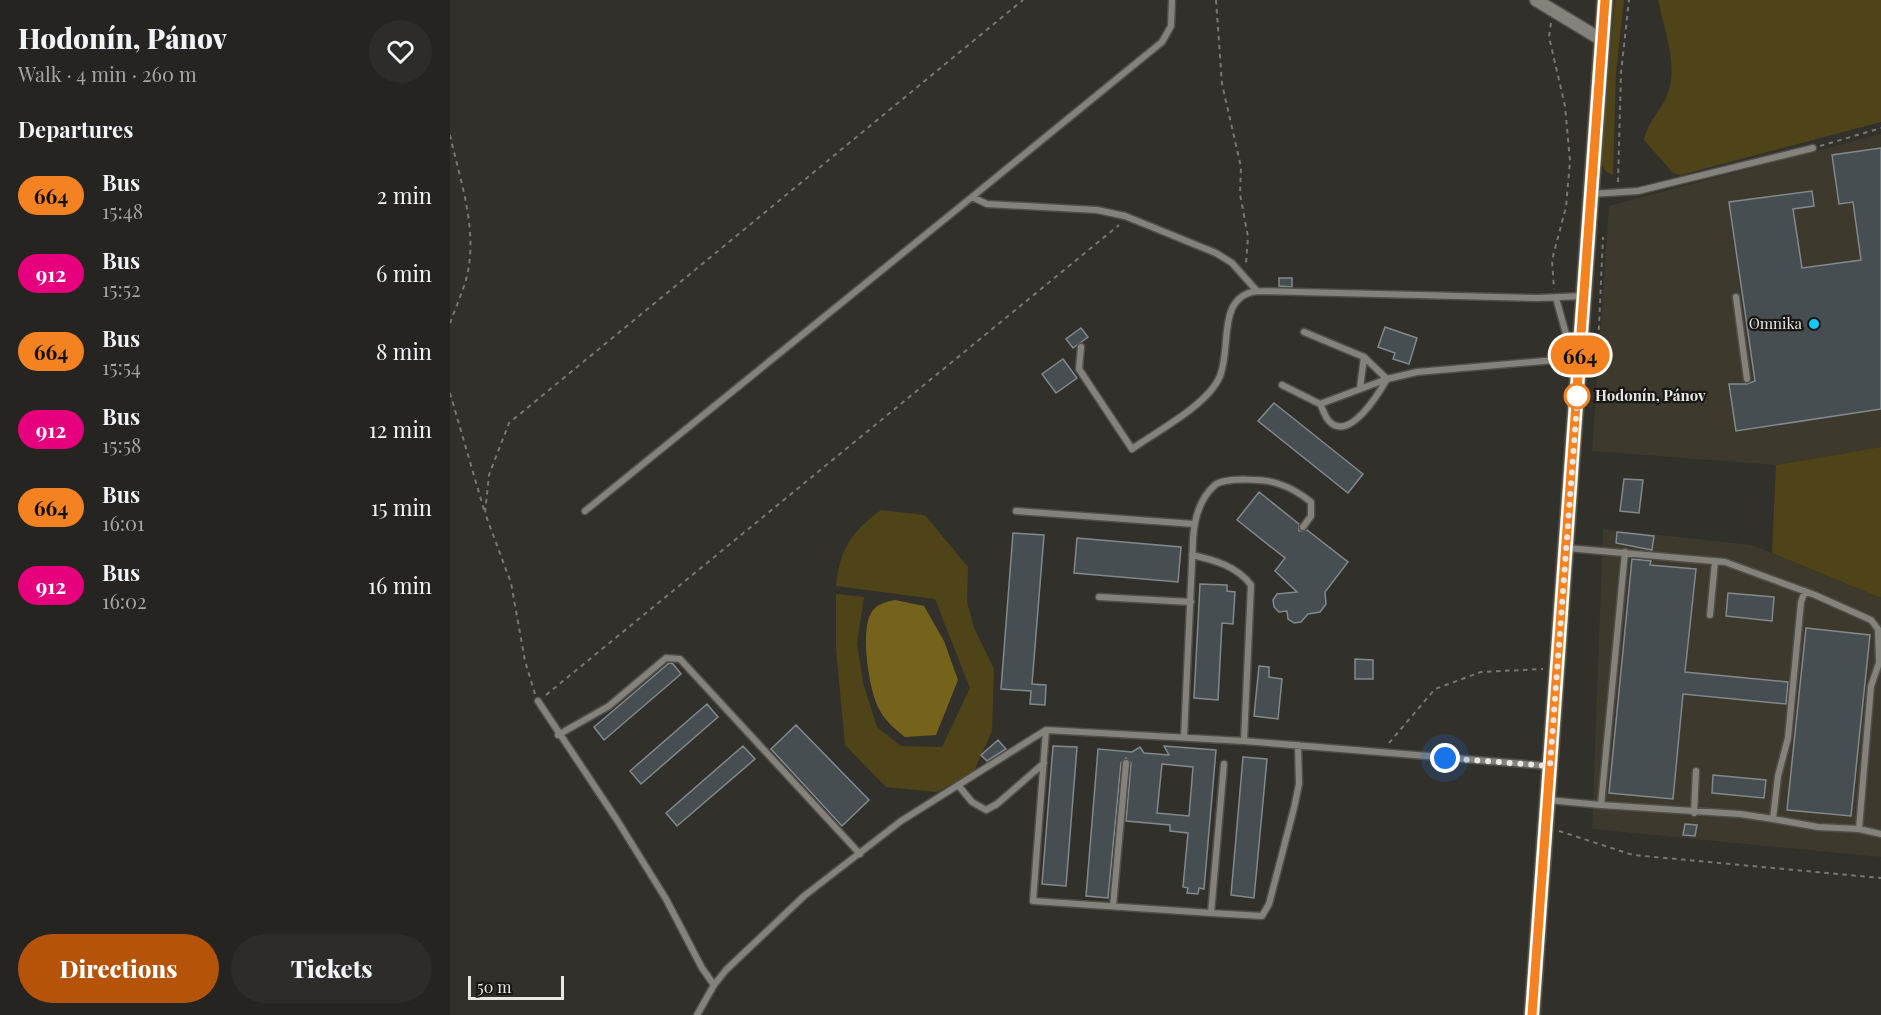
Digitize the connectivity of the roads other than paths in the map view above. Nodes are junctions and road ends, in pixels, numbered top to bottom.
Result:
1 (1536, 0) edge
2 (1605, 0) edge
3 (1172, 1) edge
4 (1602, 40) junction
5 (1813, 148) road end
6 (1590, 194) junction
7 (972, 197) junction
8 (1257, 291) junction
9 (1584, 296) junction
10 (1736, 297) dead end
11 (1556, 298) junction
12 (1304, 332) dead end
13 (1581, 342) junction
14 (1082, 347) dead end
15 (1364, 357) junction
16 (1580, 358) junction
17 (1387, 379) junction
18 (1747, 379) dead end
19 (1282, 385) dead end
20 (1360, 388) junction
21 (1320, 404) junction
22 (585, 511) dead end
23 (1016, 511) dead end
24 (1194, 524) junction
25 (1303, 527) dead end
26 (1566, 548) junction
27 (1625, 552) junction
28 (1192, 555) junction
29 (1715, 561) junction
30 (1805, 591) junction
31 (1099, 597) dead end
32 (1191, 602) junction
33 (1710, 615) dead end
34 (1879, 628) edge
35 (538, 701) road end
36 (1047, 730) junction
37 (558, 735) junction
38 (1184, 737) junction
39 (1244, 741) junction
40 (1298, 745) junction
41 (1044, 762) junction
42 (1126, 763) dead end
43 (1224, 764) dead end
44 (1550, 766) junction
45 (1696, 771) dead end
46 (958, 786) junction
47 (1547, 800) junction
48 (1601, 805) junction
49 (1694, 813) junction
50 (1773, 819) junction
51 (1859, 829) junction
52 (1881, 834) edge
53 (860, 854) junction
54 (1113, 906) junction
55 (1211, 913) junction
56 (714, 985) junction
57 (697, 1015) edge
58 (1532, 1015) edge

1 - 4 street
2 - 4 main road
3 - 7 lane
4 - 6 main road
5 - 6 lane
6 - 9 main road
7 - 8 lane
7 - 22 lane
8 - 11 lane
8 - 14 lane
9 - 11 lane
9 - 13 main road
10 - 18 lane
11 - 13 lane
12 - 15 lane
13 - 16 main road
15 - 17 lane
15 - 20 lane
16 - 17 lane
16 - 26 main road
17 - 20 lane
17 - 21 lane
19 - 21 lane
20 - 21 lane
23 - 24 lane
24 - 25 lane
24 - 28 lane
26 - 27 lane
26 - 44 main road
27 - 29 lane
27 - 48 lane
28 - 32 lane
28 - 39 lane
29 - 30 lane
29 - 33 lane
30 - 34 lane
30 - 50 lane
31 - 32 lane
32 - 38 lane
34 - 51 lane
35 - 37 lane
36 - 38 lane
36 - 41 lane
36 - 46 lane
37 - 53 lane
37 - 56 lane
38 - 39 lane
39 - 40 lane
40 - 44 lane
40 - 55 lane
41 - 46 lane
41 - 54 lane
42 - 54 lane
43 - 55 lane
44 - 47 main road
45 - 49 lane
46 - 53 lane
47 - 48 lane
47 - 58 main road
48 - 49 lane
49 - 50 lane
50 - 51 lane
51 - 52 lane
53 - 56 lane
54 - 55 lane
56 - 57 lane

